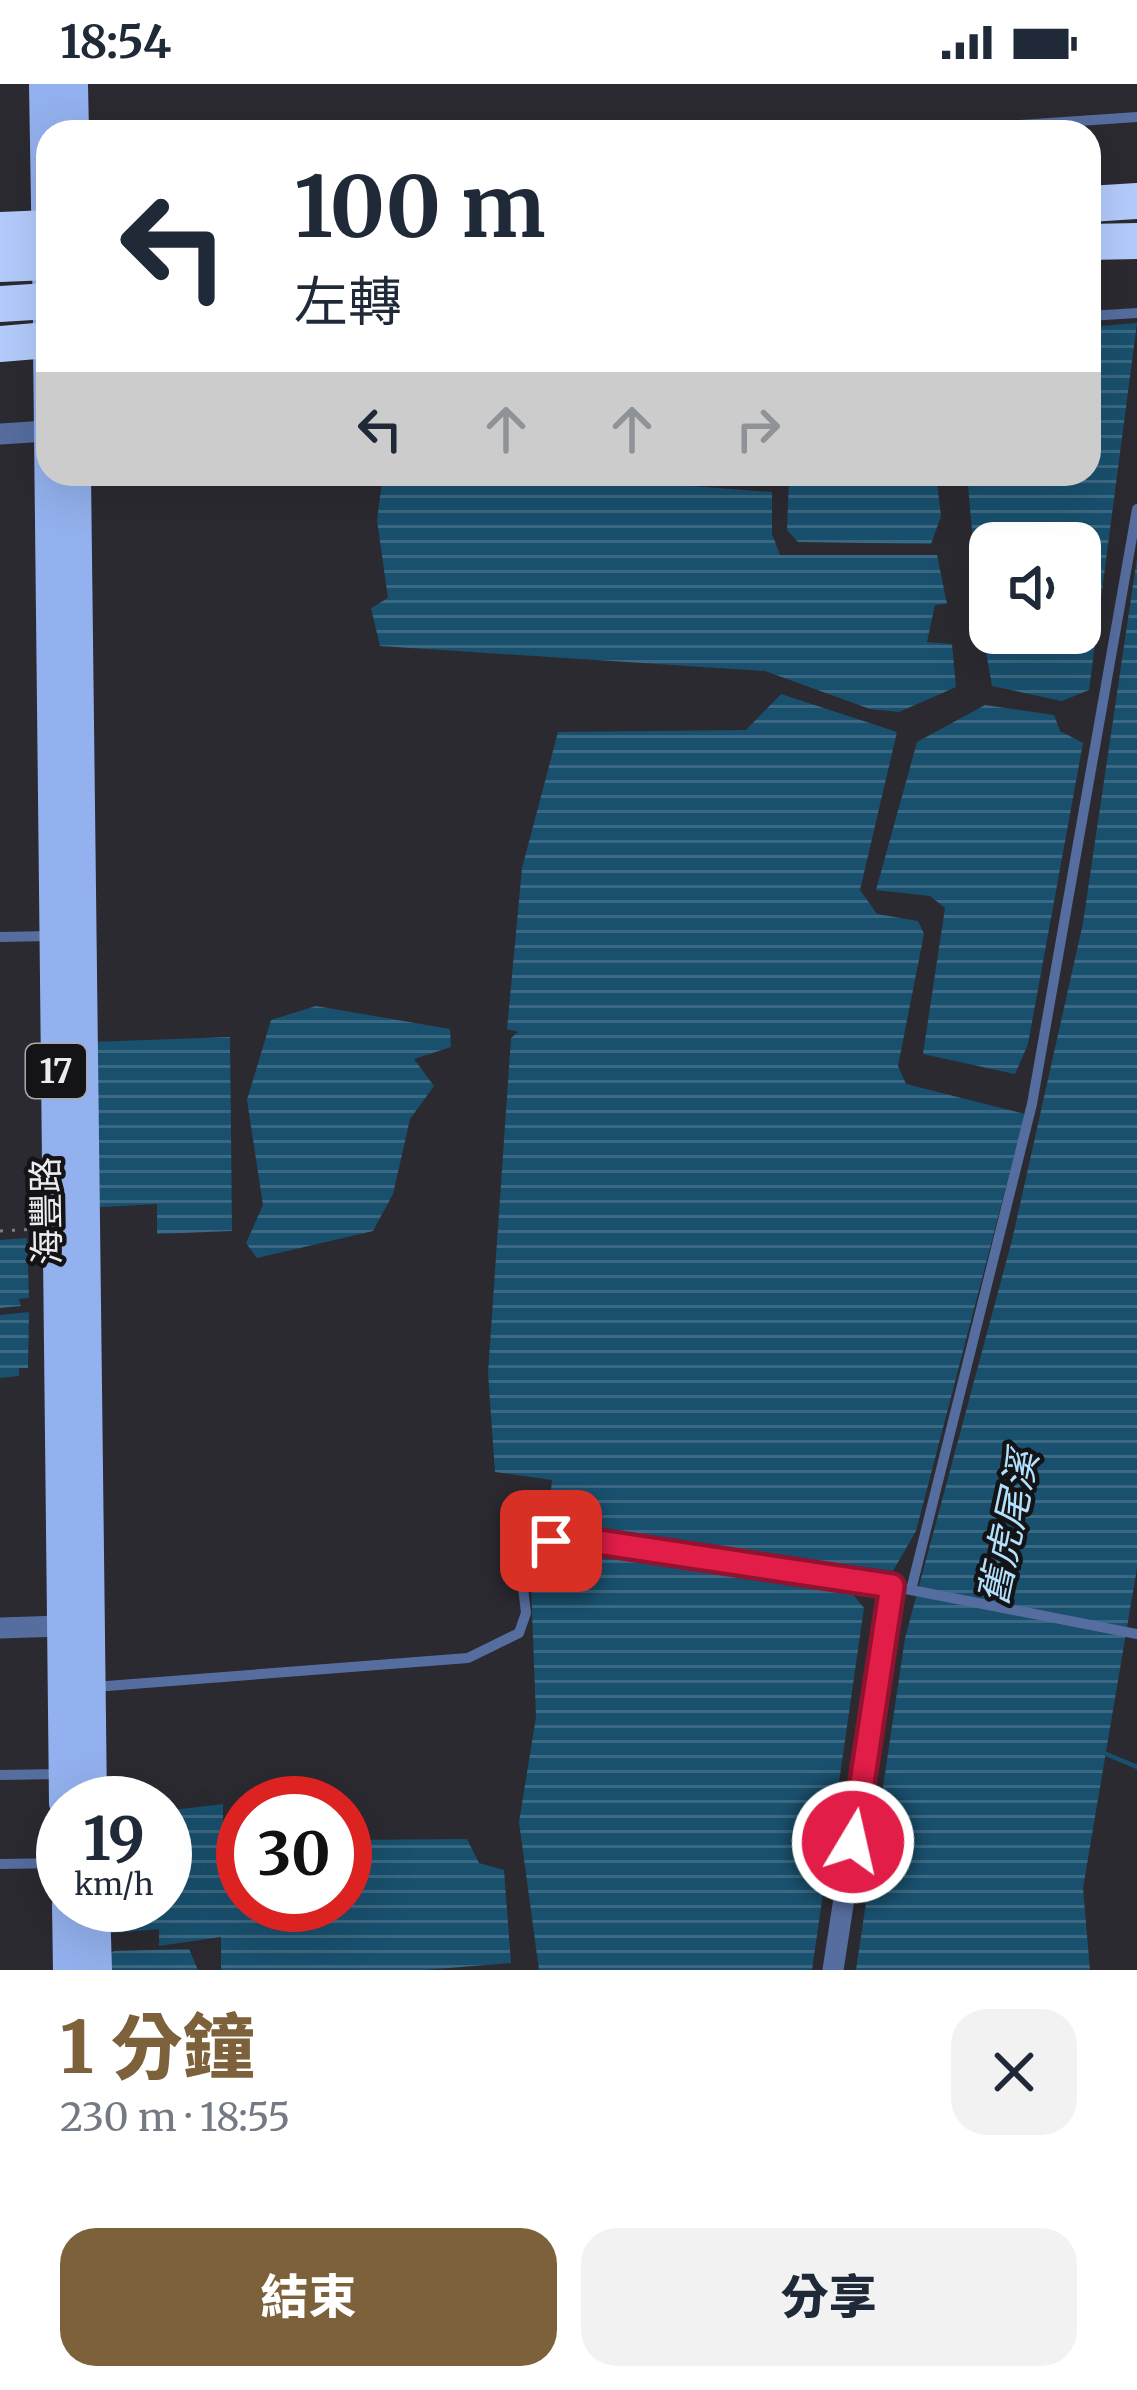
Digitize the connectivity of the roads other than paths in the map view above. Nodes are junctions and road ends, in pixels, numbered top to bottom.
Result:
1 (44, 84) edge
2 (73, 84) edge
3 (1137, 117) edge
4 (45, 120) edge
5 (74, 120) edge
6 (1094, 120) edge
7 (1137, 201) edge
8 (1101, 203) edge
9 (36, 228) edge
10 (0, 230) edge
11 (1137, 241) edge
12 (1101, 242) edge
13 (36, 263) edge
14 (0, 265) edge
15 (36, 302) edge
16 (0, 304) edge
17 (1137, 313) edge
18 (1101, 315) edge
19 (36, 341) edge
20 (0, 344) edge
21 (36, 432) edge
22 (0, 434) edge
23 (48, 486) edge
24 (76, 486) edge
25 (1137, 509) edge
26 (53, 936) junction
27 (0, 937) edge
28 (902, 1588) junction
29 (61, 1627) junction
30 (0, 1628) edge
31 (1137, 1634) edge
32 (75, 1688) junction
33 (0, 1775) edge
34 (65, 1776) edge
35 (88, 1776) edge
36 (36, 1782) edge
37 (36, 1863) edge
38 (0, 1864) edge
39 (67, 1932) edge
40 (96, 1932) edge
41 (68, 1970) edge
42 (97, 1970) edge
43 (833, 1970) edge

1 - 4 main road, 17
2 - 5 main road
3 - 6 lane
7 - 8 highway
9 - 10 highway
11 - 12 highway
13 - 14 highway, bridge
15 - 16 highway, bridge
17 - 18 lane
19 - 20 highway
21 - 22 street
23 - 26 main road, 海豐路 / 17
24 - 32 main road, 海豐路 / 17
25 - 28 lane
26 - 27 lane
26 - 29 main road, 海豐路 / 17
28 - 31 lane
28 - 32 lane
28 - 43 street
29 - 30 street
29 - 32 main road, 海豐路 / 17
32 - 34 main road, 海豐路 / 17
32 - 35 main road, 海豐路 / 17
33 - 36 lane
37 - 38 lane
39 - 41 main road
40 - 42 main road

